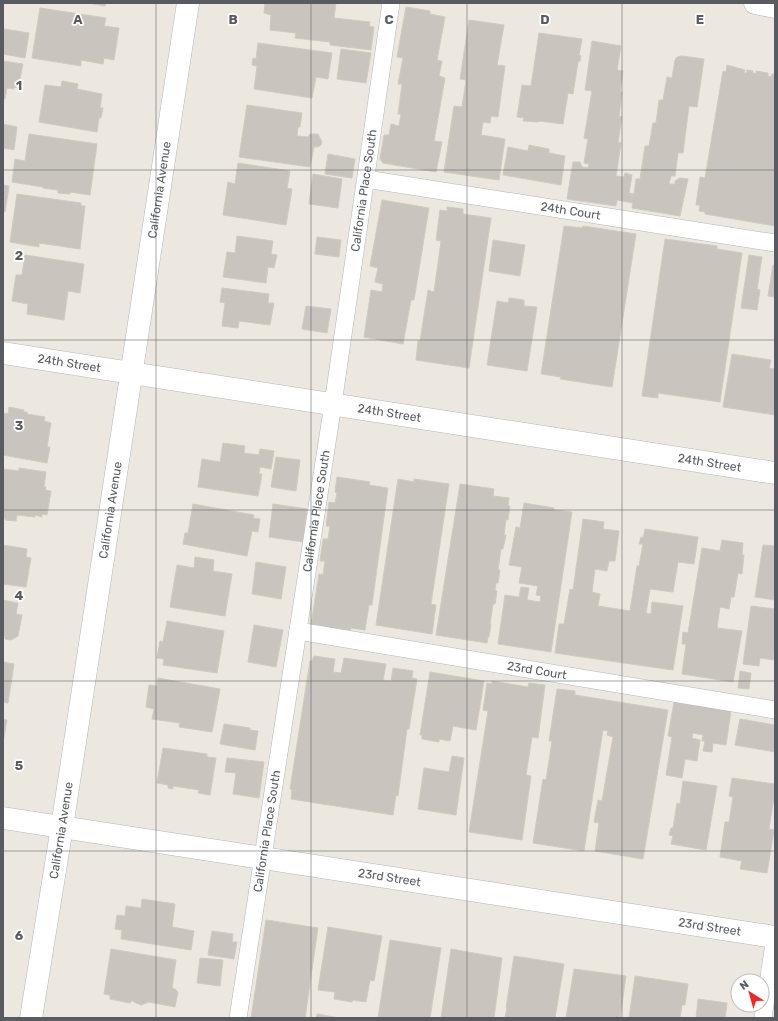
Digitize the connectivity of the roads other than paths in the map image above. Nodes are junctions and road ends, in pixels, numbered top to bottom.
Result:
1 (188, 3) edge
2 (391, 3) edge
3 (755, 3) edge
4 (775, 6) edge
5 (366, 180) junction
6 (775, 243) edge
7 (3, 353) edge
8 (131, 372) junction
9 (334, 404) junction
10 (775, 473) edge
11 (298, 631) junction
12 (775, 710) edge
13 (3, 818) edge
14 (62, 827) junction
15 (262, 858) junction
16 (775, 936) edge
17 (31, 1018) edge
18 (238, 1018) edge
19 (762, 1018) edge

1 - 8 street, California Avenue
2 - 5 lane, California Place South
3 - 4 street
5 - 6 lane, 24th Court
5 - 9 lane, California Place South
7 - 8 street, 24th Street
8 - 9 street, 24th Street
8 - 14 street, California Avenue
9 - 10 street, 24th Street
9 - 11 lane, California Place South
11 - 12 lane, 23rd Court
11 - 15 lane, California Place South
13 - 14 street, 23rd Street
14 - 15 street, 23rd Street
14 - 17 street, California Avenue
15 - 16 street, 23rd Street
15 - 18 lane, California Place South
16 - 19 lane

